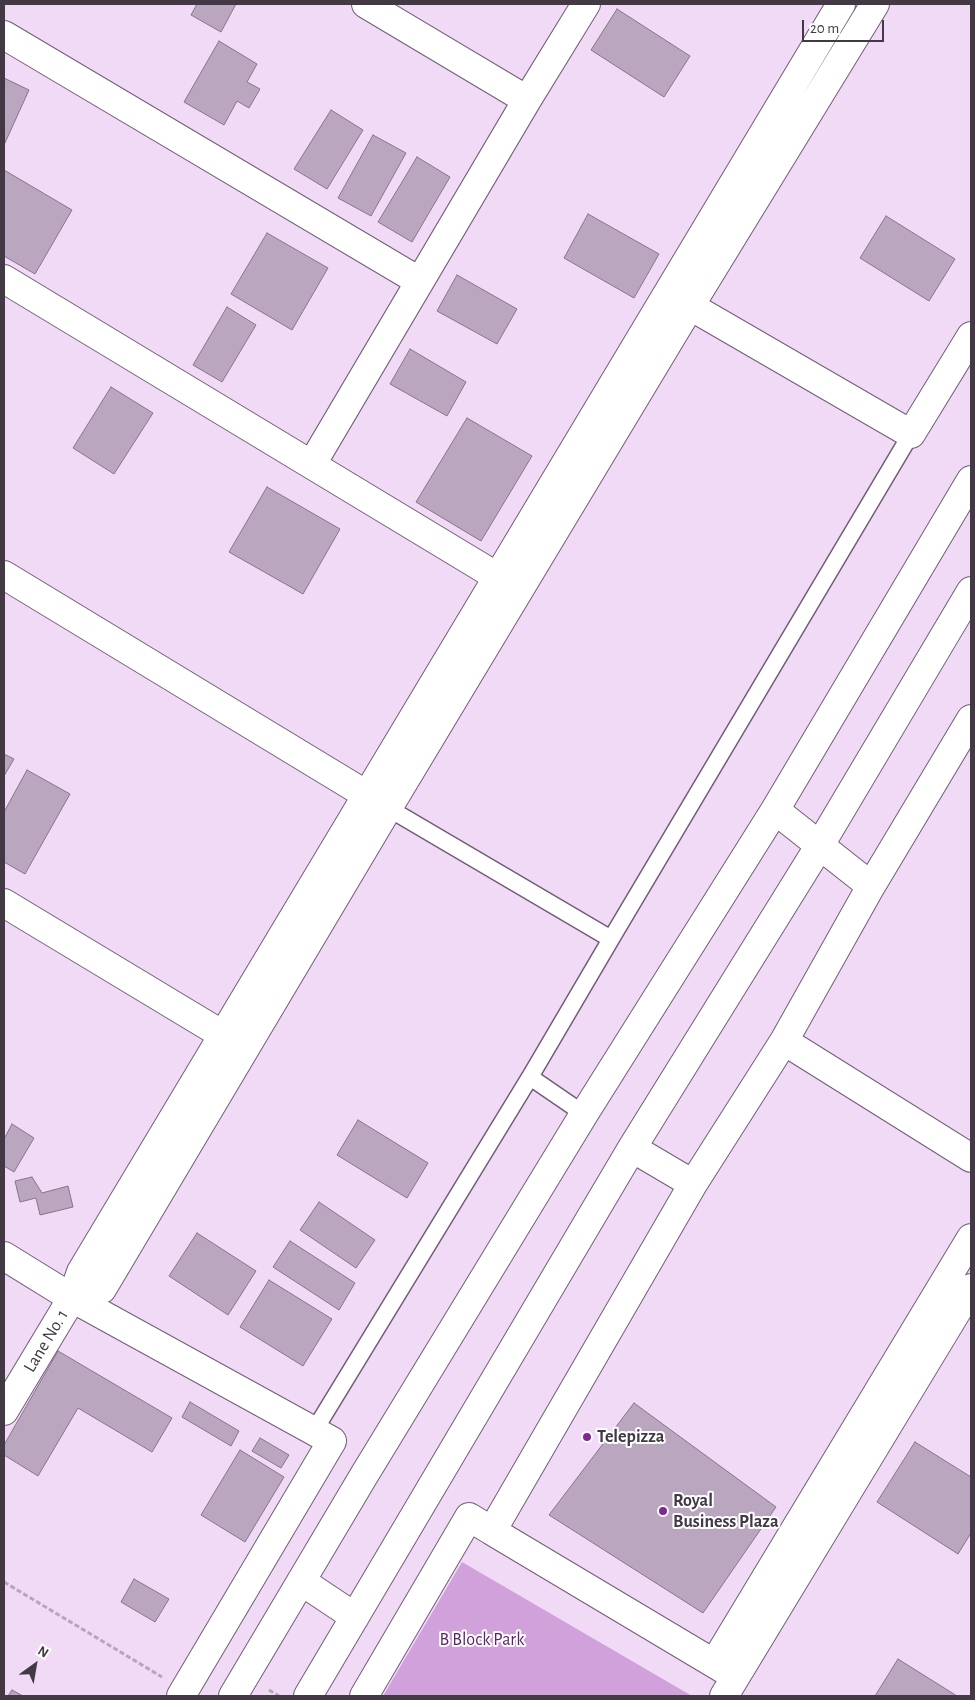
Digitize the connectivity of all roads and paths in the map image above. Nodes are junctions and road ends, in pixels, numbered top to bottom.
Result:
1 (366, 4) edge
2 (586, 4) edge
3 (840, 4) edge
4 (875, 4) edge
5 (4, 35) edge
6 (526, 100) junction
7 (4, 278) edge
8 (419, 281) junction
9 (690, 306) junction
10 (971, 336) edge
11 (911, 434) junction
12 (312, 464) junction
13 (971, 480) edge
14 (4, 575) edge
15 (496, 576) junction
16 (971, 591) edge
17 (971, 719) edge
18 (376, 801) junction
19 (775, 810) junction
20 (820, 845) junction
21 (871, 886) junction
22 (4, 903) edge
23 (611, 939) junction
24 (222, 1035) junction
25 (784, 1041) junction
26 (530, 1077) junction
27 (584, 1114) junction
28 (632, 1148) junction
29 (971, 1158) edge
30 (693, 1184) junction
31 (971, 1238) edge
32 (4, 1256) edge
33 (971, 1288) edge
34 (72, 1298) junction
35 (4, 1411) edge
36 (323, 1436) junction
37 (492, 1531) junction
38 (301, 1581) junction
39 (4, 1582) edge
40 (355, 1617) junction
41 (725, 1678) edge
42 (183, 1693) edge
43 (233, 1696) edge
44 (308, 1696) edge
45 (364, 1696) edge

1 - 6 street
2 - 6 street
3 - 15 street
4 - 9 street
5 - 8 street
6 - 8 street
7 - 12 street
8 - 12 street
9 - 11 street
9 - 18 street
10 - 11 street
11 - 23 lane
12 - 15 street
13 - 19 street
14 - 18 street
15 - 18 street
16 - 20 street
17 - 21 street
18 - 23 lane
18 - 24 street, Lane No. 1
18 - 34 street
19 - 20 street
19 - 27 street
20 - 21 street
20 - 28 street
21 - 25 street
22 - 24 street
23 - 26 lane
24 - 34 street, Lane No. 1
25 - 29 street
25 - 30 street
26 - 27 lane
26 - 36 lane
27 - 38 street
28 - 30 street
28 - 40 street
30 - 37 street
31 - 41 street
32 - 34 street
33 - 41 street
34 - 35 street, Lane No. 1
34 - 36 street
36 - 42 street
37 - 41 street
37 - 45 street
38 - 40 street
38 - 43 street
39 - 42 path
40 - 44 street

